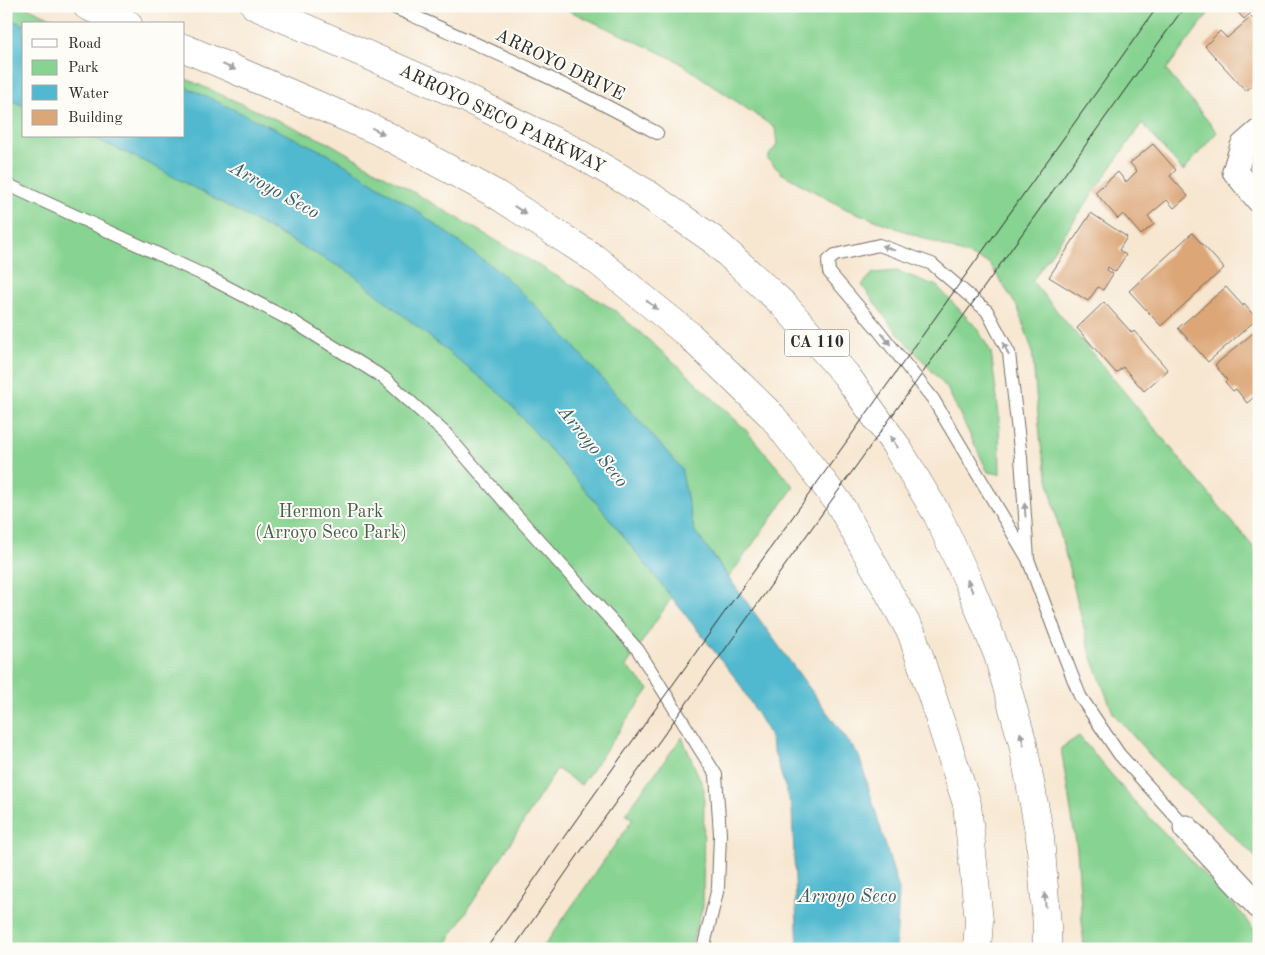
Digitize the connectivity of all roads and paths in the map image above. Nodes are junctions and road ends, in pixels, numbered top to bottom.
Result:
1 (87, 6) edge
2 (254, 6) edge
3 (391, 6) edge
4 (123, 22) edge
5 (185, 48) edge
6 (657, 133) dead end
7 (1251, 139) edge
8 (6, 184) edge
9 (1259, 200) edge
10 (1028, 559) junction
11 (1186, 828) joint
12 (1259, 906) edge
13 (702, 949) edge
14 (977, 949) edge
15 (1047, 949) edge

1 - 4 highway
15 -> 2 highway, ARROYO SECO PARKWAY / CA 110
3 - 6 lane, ARROYO DRIVE
5 -> 14 highway
7 - 9 street
8 - 13 lane
10 -> 10 lane
10 - 11 lane
11 - 12 street

